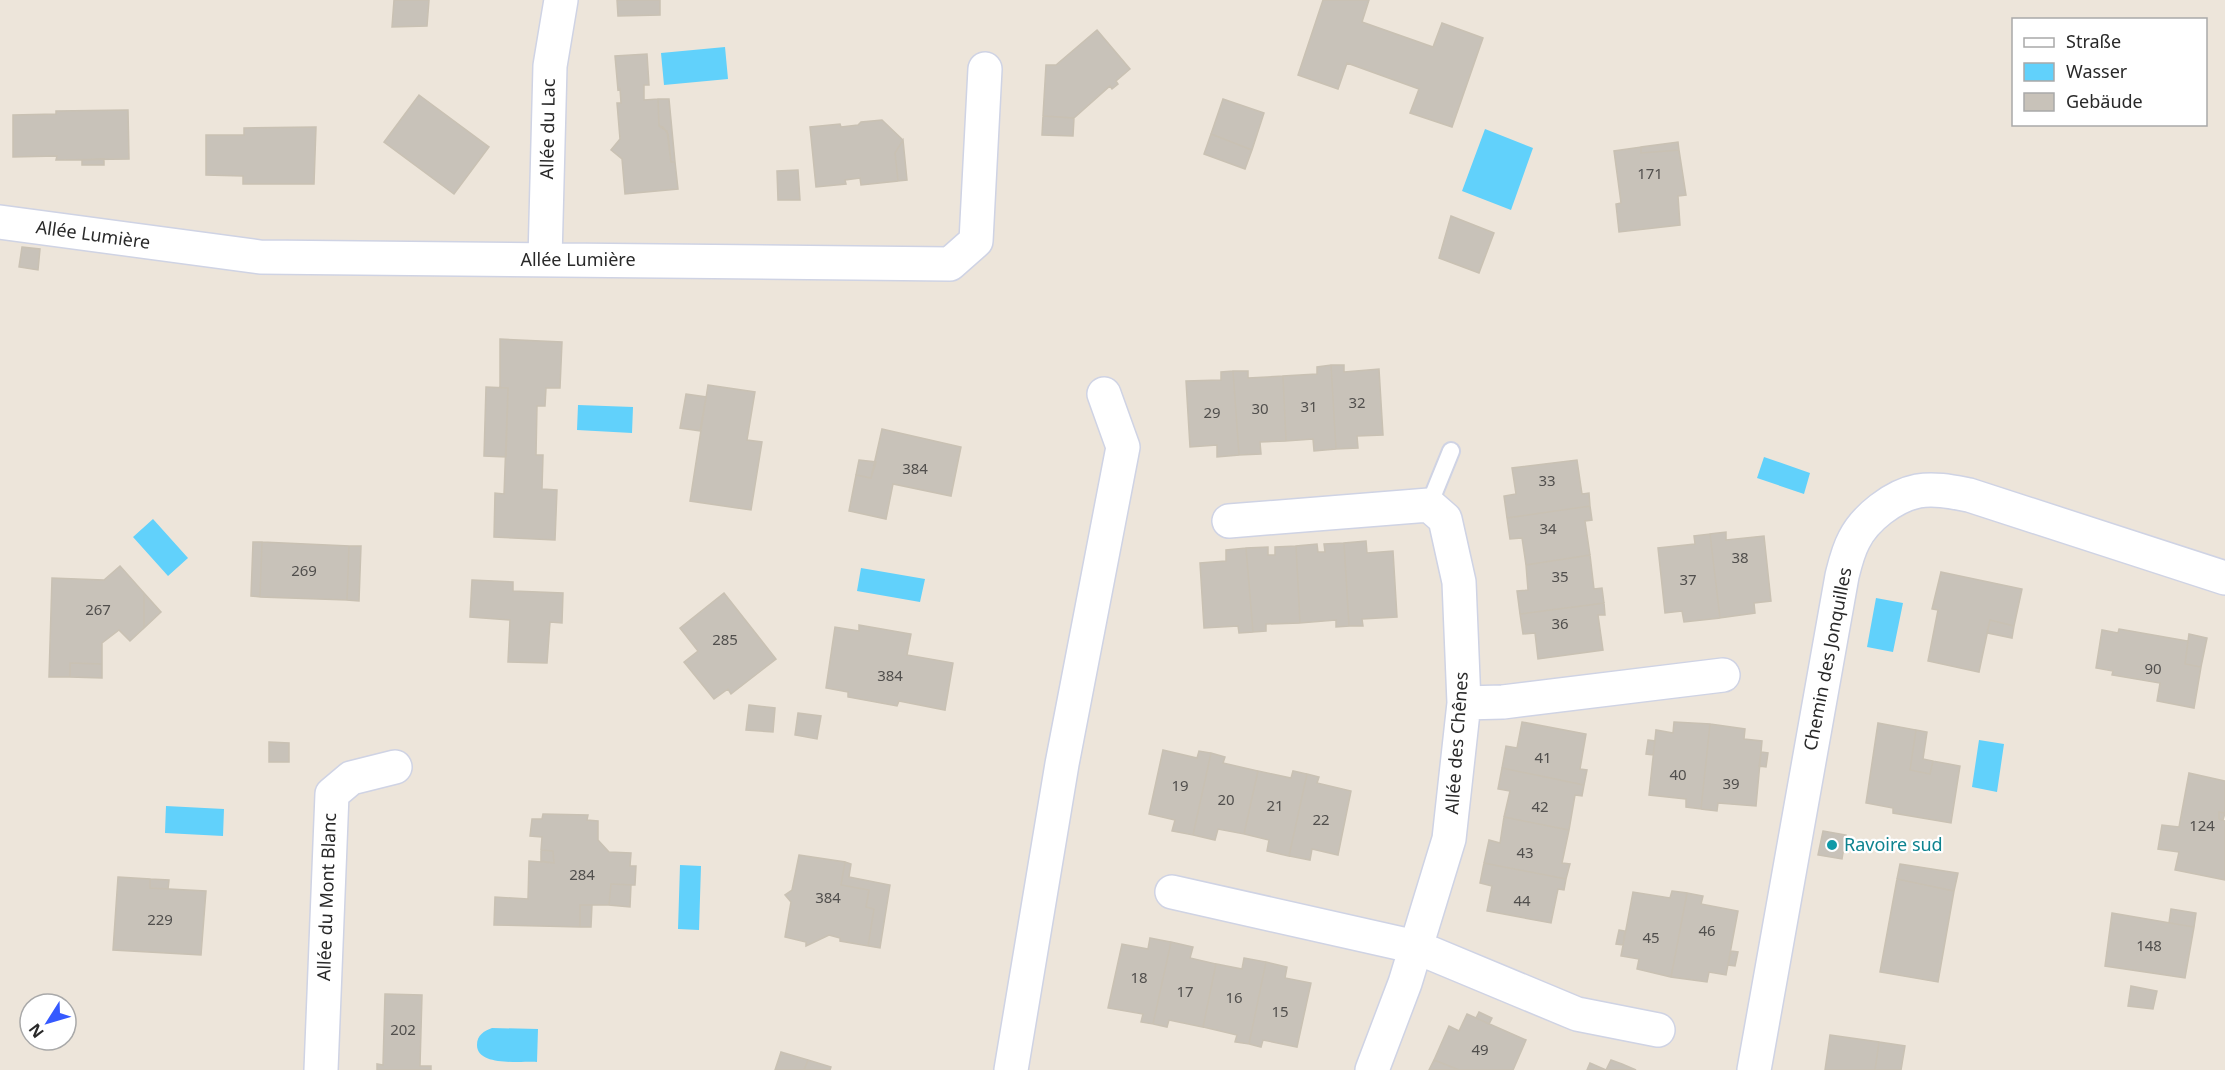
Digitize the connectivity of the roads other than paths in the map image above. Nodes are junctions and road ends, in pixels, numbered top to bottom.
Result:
1 (561, 0) edge
2 (985, 69) dead end
3 (0, 222) edge
4 (545, 259) junction
5 (1104, 394) dead end
6 (1451, 451) dead end
7 (1429, 505) junction
8 (1229, 520) dead end
9 (2225, 578) edge
10 (1723, 675) dead end
11 (1464, 703) junction
12 (395, 767) dead end
13 (1172, 892) dead end
14 (1416, 947) junction
15 (1658, 1030) dead end
16 (321, 1070) edge
17 (1011, 1070) edge
18 (1372, 1070) edge
19 (1754, 1070) edge

1 - 4 street, Allée du Lac
2 - 4 street, Allée Lumière
3 - 4 street, Allée Lumière
5 - 17 street
6 - 7 lane
7 - 8 street
7 - 11 street, Allée des Chênes
9 - 19 street, Chemin des Jonquilles
10 - 11 street
11 - 14 street, Allée des Chênes
12 - 16 street, Allée du Mont Blanc
13 - 14 street
14 - 15 street
14 - 18 street, Allée des Chênes

